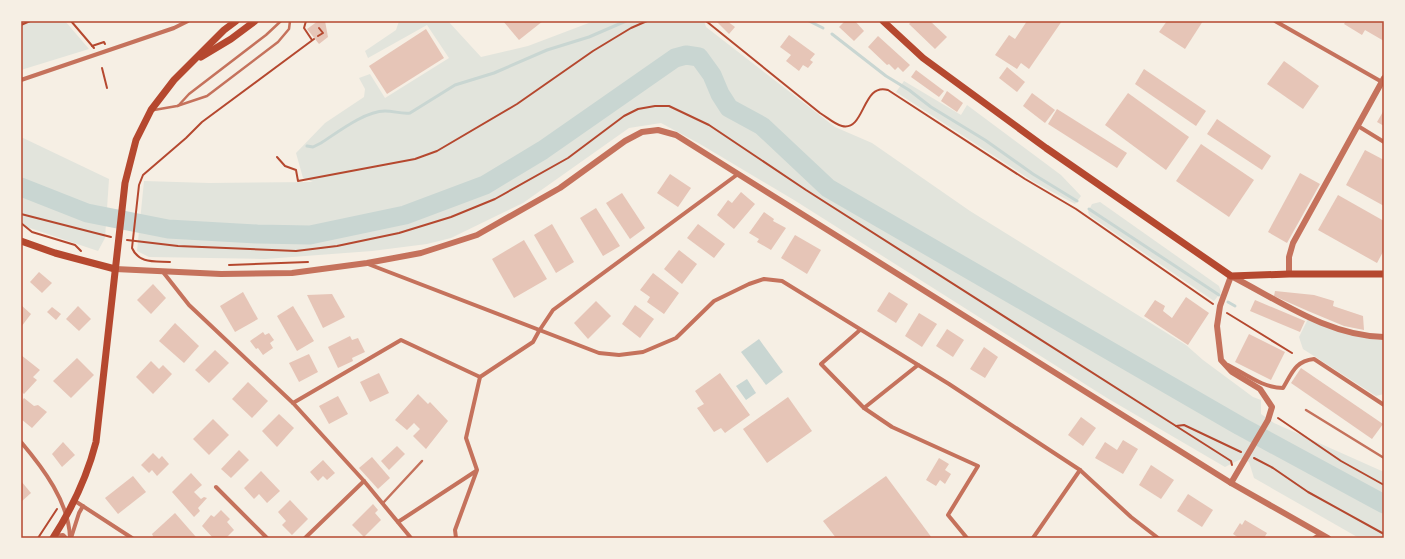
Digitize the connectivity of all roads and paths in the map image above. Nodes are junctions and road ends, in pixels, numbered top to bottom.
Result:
1 (30, 21) edge
2 (72, 21) edge
3 (188, 21) edge
4 (236, 21) edge
5 (255, 21) edge
6 (281, 21) edge
7 (290, 21) edge
8 (306, 21) edge
9 (647, 21) edge
10 (706, 21) edge
11 (882, 21) edge
12 (1276, 21) edge
13 (21, 25) edge
14 (319, 28) dead end
15 (318, 36) dead end
16 (92, 46) junction
17 (106, 46) dead end
18 (96, 52) dead end
19 (193, 62) junction
20 (102, 68) dead end
21 (21, 80) edge
22 (1383, 80) edge
23 (107, 88) dead end
24 (178, 106) junction
25 (151, 110) junction
26 (1358, 126) junction
27 (1384, 142) edge
28 (277, 157) dead end
29 (738, 174) junction
30 (21, 214) edge
31 (21, 223) edge
32 (113, 237) dead end
33 (126, 240) dead end
34 (21, 241) edge
35 (81, 251) dead end
36 (314, 261) dead end
37 (178, 263) dead end
38 (367, 263) junction
39 (222, 265) dead end
40 (115, 269) junction
41 (163, 272) junction
42 (1289, 274) junction
43 (1384, 274) edge
44 (1231, 276) junction
45 (1220, 309) junction
46 (860, 330) junction
47 (539, 331) junction
48 (1384, 337) edge
49 (1292, 353) dead end
50 (1222, 363) junction
51 (918, 365) junction
52 (480, 377) junction
53 (293, 403) junction
54 (1384, 405) edge
55 (864, 408) junction
56 (1306, 410) dead end
57 (1270, 412) junction
58 (1176, 426) junction
59 (21, 442) edge
60 (1245, 454) dead end
61 (1252, 457) dead end
62 (1384, 458) edge
63 (422, 461) dead end
64 (477, 470) junction
65 (1080, 470) junction
66 (1237, 475) junction
67 (364, 481) junction
68 (1231, 483) junction
69 (1384, 485) edge
70 (216, 486) dead end
71 (75, 501) junction
72 (61, 503) junction
73 (383, 503) junction
74 (83, 506) junction
75 (67, 515) junction
76 (398, 522) junction
77 (1321, 534) junction
78 (1384, 534) edge
79 (55, 537) edge
80 (38, 538) edge
81 (66, 538) edge
82 (71, 538) edge
83 (132, 538) edge
84 (267, 538) edge
85 (306, 538) edge
86 (411, 538) edge
87 (456, 538) edge
88 (967, 538) edge
89 (1033, 538) edge
90 (1158, 538) edge
91 (1314, 538) edge
92 (1328, 538) edge

1 - 13 path
2 - 16 path
3 - 21 street
4 - 19 main road
5 - 19 main road
6 - 24 lane
7 - 24 lane
8 - 37 path
9 - 28 path
10 - 45 path
11 - 44 main road
12 - 22 street
14 - 15 path
16 - 17 path
16 - 18 path
19 - 25 main road
20 - 23 path
22 - 26 street
24 - 25 lane
25 - 40 main road
26 - 27 street
26 - 42 street
29 - 38 street
29 - 47 street
29 - 68 street
30 - 32 path
31 - 35 path
33 - 58 path
34 - 40 main road
36 - 39 path
38 - 41 street
38 - 47 street
40 - 41 street
40 - 71 main road
41 - 53 street
42 - 43 main road
42 - 44 main road
44 - 45 street
44 - 48 street
45 - 49 path
45 - 50 street
46 - 47 street
46 - 51 street
46 - 55 street
47 - 52 street
50 - 54 street
50 - 57 street
51 - 55 street
51 - 65 street
52 - 53 street
52 - 64 street
53 - 67 street
55 - 88 street
56 - 62 lane
57 - 66 street
57 - 69 path
58 - 60 path
58 - 66 path
59 - 72 street
61 - 78 path
63 - 73 lane
64 - 76 street
64 - 87 street
65 - 89 street
65 - 90 street
66 - 68 street
67 - 73 street
67 - 85 street
68 - 77 street
70 - 84 street
71 - 74 street
71 - 75 main road
72 - 75 street
72 - 80 path
73 - 76 street
74 - 82 street
74 - 83 street
75 - 79 main road
75 - 82 street
76 - 86 street
77 - 91 street
77 - 92 street
79 - 81 street

